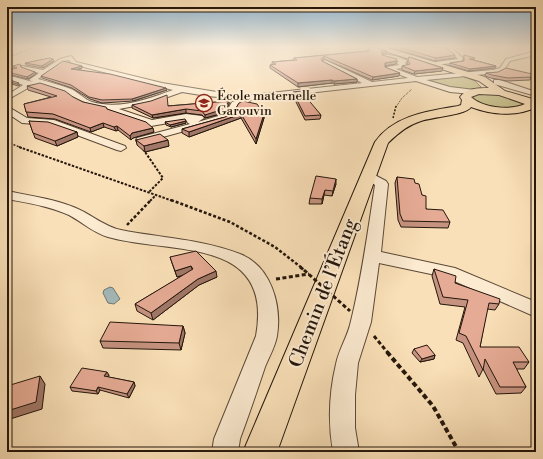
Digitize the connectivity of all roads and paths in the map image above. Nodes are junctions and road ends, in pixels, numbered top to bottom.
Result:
1 (33, 68) edge
2 (43, 68) edge
3 (53, 68) edge
4 (108, 68) edge
5 (389, 68) edge
6 (450, 68) edge
7 (502, 68) edge
8 (340, 69) joint
9 (14, 71) edge
10 (48, 71) junction
11 (326, 71) edge
12 (468, 74) junction
13 (7, 77) edge
14 (338, 79) edge
15 (37, 81) junction
16 (416, 82) junction
17 (497, 82) edge
18 (370, 84) junction
19 (351, 86) junction
20 (182, 89) junction
21 (508, 94) junction
22 (471, 95) junction
23 (260, 96) junction
24 (7, 98) edge
25 (527, 101) edge
26 (107, 108) junction
27 (7, 109) edge
28 (536, 112) edge
29 (186, 122) edge
30 (392, 131) junction
31 (137, 141) joint
32 (7, 142) edge
33 (121, 148) dead end
34 (369, 176) junction
35 (149, 192) junction
36 (7, 195) edge
37 (156, 195) junction
38 (118, 235) junction
39 (372, 256) junction
40 (309, 274) junction
41 (259, 279) junction
42 (536, 310) edge
43 (356, 317) junction
44 (225, 452) edge
45 (260, 452) edge
46 (346, 452) edge
47 (459, 452) edge

1 - 10 street
2 - 10 street
3 - 10 street
4 - 20 street
5 - 16 street
6 - 12 main road
7 - 12 street
8 - 11 street
8 - 18 street
9 - 15 street
10 - 15 street
12 - 16 street
12 - 21 main road
12 - 22 main road
13 - 15 street
14 - 19 street
15 - 24 street
15 - 26 street
16 - 18 street
16 - 22 street
16 - 30 path
17 - 25 street
18 - 19 street
19 - 23 street
20 - 23 street
20 - 26 street
21 - 22 main road
21 - 25 main road
22 - 25 main road
22 - 30 main road
23 - 31 street
25 - 28 main road
25 - 30 main road
26 - 29 street
27 - 33 street
30 - 34 main road, Chemin de l’Étang
31 - 35 path
32 - 35 path
34 - 39 street
34 - 45 main road, Chemin de l’Étang
35 - 37 path
36 - 38 street
37 - 38 path
37 - 40 path, bridge
38 - 41 street
39 - 42 street
39 - 43 street
40 - 41 path
40 - 43 path, bridge
41 - 44 street
43 - 46 street
43 - 47 path

